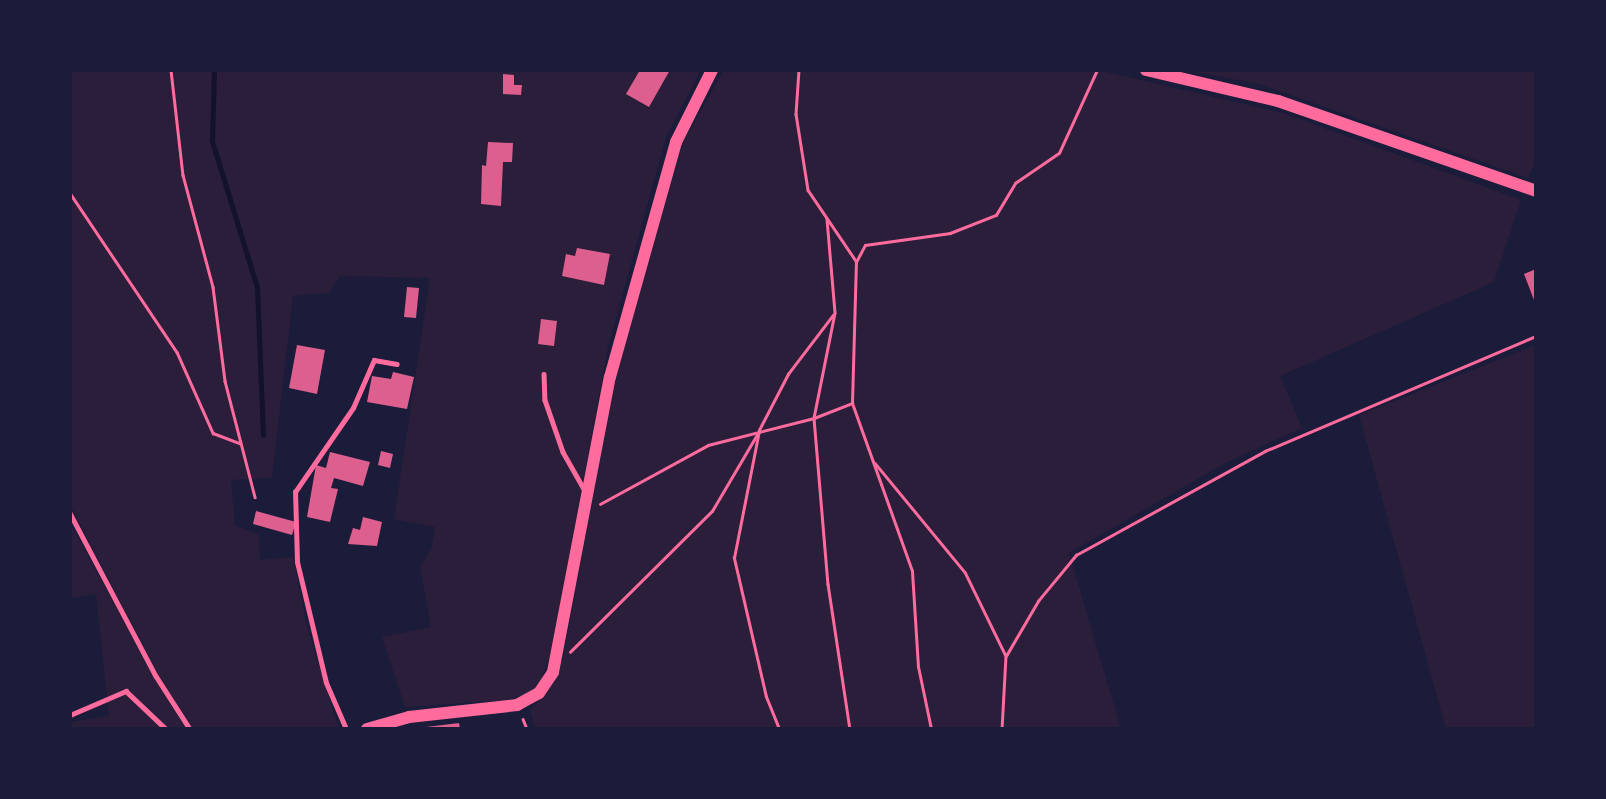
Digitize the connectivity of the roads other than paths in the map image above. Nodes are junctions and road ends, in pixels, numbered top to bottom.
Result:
1 (712, 70) edge
2 (1146, 70) edge
3 (1536, 191) edge
4 (397, 364) dead end
5 (544, 374) dead end
6 (588, 495) junction
7 (70, 513) edge
8 (70, 715) edge
9 (166, 729) edge
10 (190, 729) edge
11 (346, 729) edge
12 (367, 729) edge

1 - 6 street
2 - 3 street
4 - 11 lane
5 - 6 lane
6 - 12 street
7 - 10 lane
8 - 9 lane

